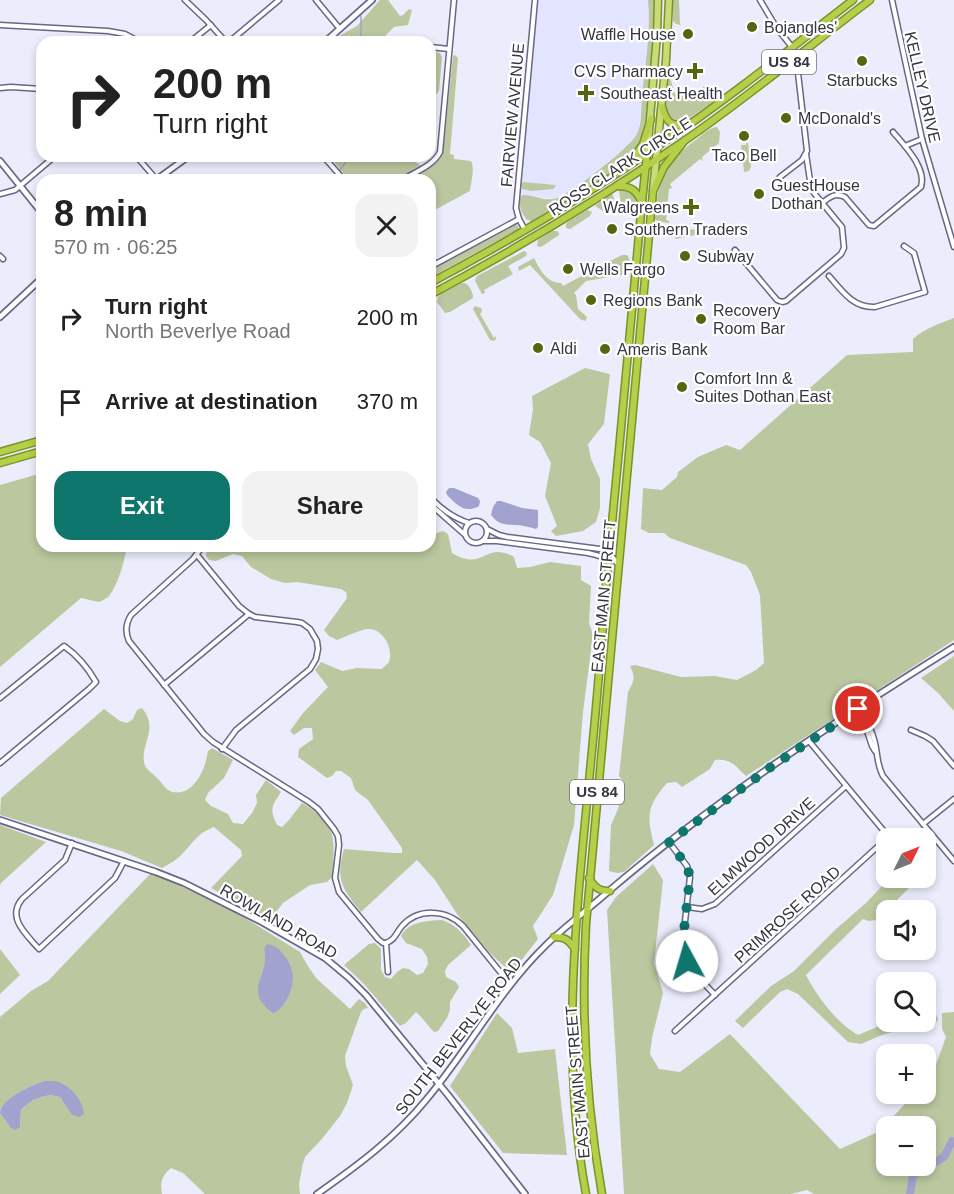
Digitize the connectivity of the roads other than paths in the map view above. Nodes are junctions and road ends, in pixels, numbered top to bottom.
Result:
1 (184, 0) edge
2 (279, 0) edge
3 (316, 0) edge
4 (372, 0) edge
5 (454, 0) edge
6 (535, 0) edge
7 (658, 0) edge
8 (669, 0) edge
9 (760, 0) edge
10 (853, 0) edge
11 (870, 0) edge
12 (892, 0) edge
13 (0, 25) edge
14 (211, 25) junction
15 (340, 29) junction
16 (128, 36) edge
17 (197, 36) edge
18 (221, 36) edge
19 (234, 36) edge
20 (332, 36) edge
21 (792, 47) junction
22 (436, 48) edge
23 (656, 48) junction
24 (449, 49) junction
25 (799, 55) junction
26 (666, 60) junction
27 (759, 73) junction
28 (798, 73) dead end
29 (765, 81) junction
30 (0, 88) edge
31 (36, 89) edge
32 (662, 107) junction
33 (651, 119) junction
34 (689, 125) junction
35 (893, 132) dead end
36 (922, 139) junction
37 (685, 141) junction
38 (905, 146) junction
39 (657, 147) junction
40 (647, 153) junction
41 (806, 154) junction
42 (436, 158) edge
43 (656, 160) junction
44 (0, 161) edge
45 (48, 162) edge
46 (141, 162) edge
47 (181, 162) edge
48 (328, 162) edge
49 (433, 162) edge
50 (628, 167) junction
51 (646, 167) junction
52 (151, 174) edge
53 (164, 174) edge
54 (339, 174) edge
55 (413, 174) edge
56 (780, 177) dead end
57 (20, 186) junction
58 (617, 186) junction
59 (653, 190) junction
60 (0, 194) edge
61 (642, 202) junction
62 (822, 204) junction
63 (36, 206) edge
64 (519, 219) junction
65 (525, 231) junction
66 (530, 240) junction
67 (904, 246) dead end
68 (954, 248) edge
69 (735, 250) dead end
70 (436, 264) edge
71 (829, 276) dead end
72 (436, 280) edge
73 (36, 284) edge
74 (436, 292) edge
75 (0, 317) edge
76 (36, 442) edge
77 (0, 452) edge
78 (36, 453) edge
79 (0, 463) edge
80 (436, 502) edge
81 (436, 509) edge
82 (469, 523) junction
83 (487, 529) junction
84 (465, 535) junction
85 (483, 541) junction
86 (610, 542) junction
87 (600, 549) junction
88 (199, 552) edge
89 (609, 553) junction
90 (197, 555) junction
91 (608, 565) junction
92 (619, 567) junction
93 (249, 614) junction
94 (954, 648) edge
95 (164, 685) junction
96 (0, 698) edge
97 (856, 710) junction
98 (911, 730) dead end
99 (808, 741) junction
100 (222, 749) junction
101 (0, 763) edge
102 (954, 765) edge
103 (846, 786) junction
104 (954, 798) edge
105 (0, 819) edge
106 (923, 824) junction
107 (669, 842) junction
108 (72, 843) junction
109 (124, 861) junction
110 (954, 861) edge
111 (589, 878) junction
112 (610, 891) junction
113 (687, 908) junction
114 (587, 910) junction
115 (577, 918) junction
116 (555, 937) junction
117 (386, 943) junction
118 (575, 949) junction
119 (388, 972) dead end
120 (510, 984) junction
121 (715, 995) junction
122 (675, 1031) dead end
123 (439, 1085) junction
124 (317, 1194) edge
125 (525, 1194) edge
126 (586, 1194) edge
127 (602, 1194) edge

1 - 14 street
2 - 19 street
3 - 15 street
4 - 15 street
5 - 24 street
6 - 64 street, FAIRVIEW AVENUE
7 - 23 main road, EAST MAIN STREET
8 - 26 main road, EAST MAIN STREET
9 - 21 street
10 - 21 highway, ROSS CLARK CIRCLE / US 84
11 - 25 highway, ROSS CLARK CIRCLE / US 84
12 - 36 street, KELLEY DRIVE
13 - 16 street
14 - 17 street
14 - 18 street
15 - 20 street
21 - 25 highway
21 - 27 highway, ROSS CLARK CIRCLE / US 84
22 - 24 street
23 - 26 main road
23 - 33 main road, EAST MAIN STREET
24 - 42 street
25 - 29 highway, ROSS CLARK CIRCLE / US 84
26 - 32 main road, EAST MAIN STREET
27 - 29 highway
27 - 34 highway, ROSS CLARK CIRCLE / US 84
28 - 41 street
29 - 37 highway, ROSS CLARK CIRCLE / US 84
30 - 31 street
32 - 34 highway
32 - 39 main road, EAST MAIN STREET
33 - 40 main road, EAST MAIN STREET
33 - 50 highway
34 - 39 highway, ROSS CLARK CIRCLE / US 84
35 - 38 street
36 - 38 street
36 - 68 street, KELLEY DRIVE
37 - 43 highway, ROSS CLARK CIRCLE
37 - 59 highway, US 84
38 - 62 street
39 - 40 highway, ROSS CLARK CIRCLE / US 84
39 - 43 main road, EAST MAIN STREET
40 - 50 highway, ROSS CLARK CIRCLE
40 - 51 highway, EAST MAIN STREET / US 84
41 - 56 street
41 - 62 street
43 - 51 highway, ROSS CLARK CIRCLE
43 - 59 main road, EAST MAIN STREET
44 - 57 street
45 - 57 street
46 - 52 street
47 - 53 street
48 - 54 street
49 - 55 street
50 - 65 highway, ROSS CLARK CIRCLE
51 - 58 highway, ROSS CLARK CIRCLE
51 - 61 highway, EAST MAIN STREET / US 84
57 - 60 street
57 - 63 street
58 - 61 highway
58 - 66 highway, ROSS CLARK CIRCLE
59 - 92 highway, EAST MAIN STREET / US 84
61 - 86 highway, EAST MAIN STREET / US 84
62 - 69 street
64 - 65 street, FAIRVIEW AVENUE
64 - 70 street
65 - 66 highway
65 - 72 highway, ROSS CLARK CIRCLE
66 - 74 highway, ROSS CLARK CIRCLE
67 - 71 street
73 - 75 street
76 - 77 highway
78 - 79 highway
80 - 82 street
81 - 84 street
82 - 83 street
82 - 84 street
83 - 85 street
83 - 87 street
84 - 85 street
85 - 91 street
86 - 87 street
86 - 89 highway, EAST MAIN STREET / US 84
87 - 89 street
88 - 90 street
89 - 91 highway, EAST MAIN STREET / US 84
89 - 92 street
90 - 93 street
90 - 95 street
91 - 115 highway, EAST MAIN STREET / US 84
92 - 111 highway, EAST MAIN STREET / US 84
93 - 95 street
93 - 100 street
94 - 97 street, SOUTH BEVERLYE ROAD
95 - 100 street
96 - 101 street
97 - 99 street, SOUTH BEVERLYE ROAD
97 - 106 street
98 - 102 street
99 - 103 street
99 - 107 street, SOUTH BEVERLYE ROAD
100 - 117 street
103 - 113 street, ELMWOOD DRIVE
103 - 121 street, PRIMROSE ROAD
104 - 106 street
105 - 108 street, ROWLAND ROAD
106 - 110 street
107 - 112 street, SOUTH BEVERLYE ROAD
107 - 113 street
108 - 109 street, ROWLAND ROAD
108 - 109 street
109 - 123 street, ROWLAND ROAD
111 - 112 highway
111 - 114 highway, EAST MAIN STREET / US 84
112 - 114 street, SOUTH BEVERLYE ROAD
113 - 121 street
114 - 115 street, SOUTH BEVERLYE ROAD
114 - 127 highway, EAST MAIN STREET / US 84
115 - 116 street, SOUTH BEVERLYE ROAD
115 - 118 highway, EAST MAIN STREET / US 84
116 - 118 highway
116 - 120 street, SOUTH BEVERLYE ROAD
117 - 119 street
117 - 120 street
118 - 126 highway, EAST MAIN STREET / US 84
120 - 123 street, SOUTH BEVERLYE ROAD
121 - 122 street, PRIMROSE ROAD
123 - 124 street, SOUTH BEVERLYE ROAD
123 - 125 street, ROWLAND ROAD

